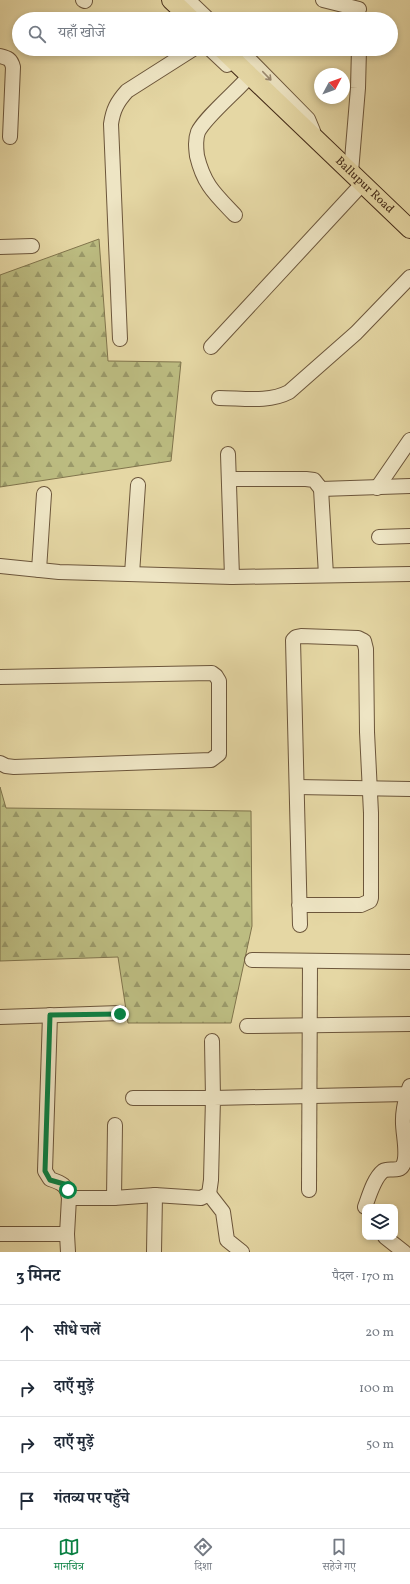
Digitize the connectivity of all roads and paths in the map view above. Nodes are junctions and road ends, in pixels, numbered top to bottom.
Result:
1 (161, 0) edge
2 (171, 0) edge
3 (188, 0) edge
4 (323, 0) edge
5 (359, 9) edge
6 (173, 12) edge
7 (184, 12) edge
8 (201, 12) edge
9 (0, 56) edge
10 (182, 56) edge
11 (217, 56) edge
12 (229, 56) edge
13 (246, 56) edge
14 (359, 56) edge
15 (244, 82) junction
16 (10, 137) dead end
17 (318, 142) junction
18 (357, 178) junction
19 (235, 215) dead end
20 (410, 228) edge
21 (32, 246) dead end
22 (0, 247) edge
23 (410, 276) edge
24 (120, 339) dead end
25 (211, 347) dead end
26 (219, 398) dead end
27 (410, 440) edge
28 (228, 454) dead end
29 (229, 479) junction
30 (138, 485) dead end
31 (410, 486) edge
32 (377, 488) junction
33 (321, 489) junction
34 (44, 494) dead end
35 (410, 536) edge
36 (379, 537) dead end
37 (0, 566) edge
38 (39, 570) junction
39 (132, 574) junction
40 (410, 574) edge
41 (326, 575) junction
42 (232, 577) junction
43 (0, 677) edge
44 (0, 763) edge
45 (298, 787) junction
46 (370, 789) junction
47 (410, 789) edge
48 (299, 905) junction
49 (300, 925) dead end
50 (252, 960) dead end
51 (310, 961) junction
52 (410, 962) edge
53 (120, 1014) dead end
54 (50, 1015) junction
55 (0, 1016) edge
56 (410, 1024) edge
57 (309, 1025) junction
58 (247, 1026) dead end
59 (212, 1041) dead end
60 (409, 1090) edge
61 (308, 1095) junction
62 (132, 1098) dead end
63 (213, 1098) junction
64 (115, 1126) dead end
65 (309, 1190) dead end
66 (209, 1194) junction
67 (156, 1195) junction
68 (69, 1198) junction
69 (114, 1198) junction
70 (366, 1204) edge
71 (0, 1234) edge
72 (67, 1234) junction
73 (389, 1240) edge
74 (228, 1246) edge
75 (68, 1252) edge
76 (154, 1252) edge
77 (242, 1252) edge
78 (403, 1252) edge

1 - 6 street
2 - 7 main road
3 - 8 street
4 - 5 street
9 - 16 street
10 - 24 street
11 - 15 street
12 - 17 main road, Ballupur Road
13 -> 17 street
14 - 18 street
15 - 17 street
15 - 19 street
17 - 18 main road, Ballupur Road
18 - 20 main road, Ballupur Road
18 - 25 street
21 - 22 street
23 - 26 street
27 - 32 street
28 - 29 street
29 - 33 street
29 - 42 street
30 - 39 street
31 - 32 street
32 - 33 street
33 - 41 street
34 - 38 street
35 - 36 street
37 - 38 street
38 - 39 street
39 - 42 street
40 - 41 street
41 - 42 street
43 - 44 street
45 - 46 street
45 - 46 street
45 - 48 street
46 - 47 street
46 - 48 street
48 - 49 street
50 - 51 street
51 - 52 street
51 - 57 street
53 - 54 street
54 - 55 street
54 - 68 street
56 - 57 street
57 - 58 street
57 - 61 street
59 - 63 street
60 - 61 street
60 - 70 street
61 - 63 street
61 - 65 street
62 - 63 street
63 - 66 street
64 - 69 street
66 - 67 street
66 - 74 street
67 - 69 street
67 - 76 street
68 - 69 street
68 - 72 street
71 - 72 street
72 - 75 street
73 - 78 street
74 - 77 street

